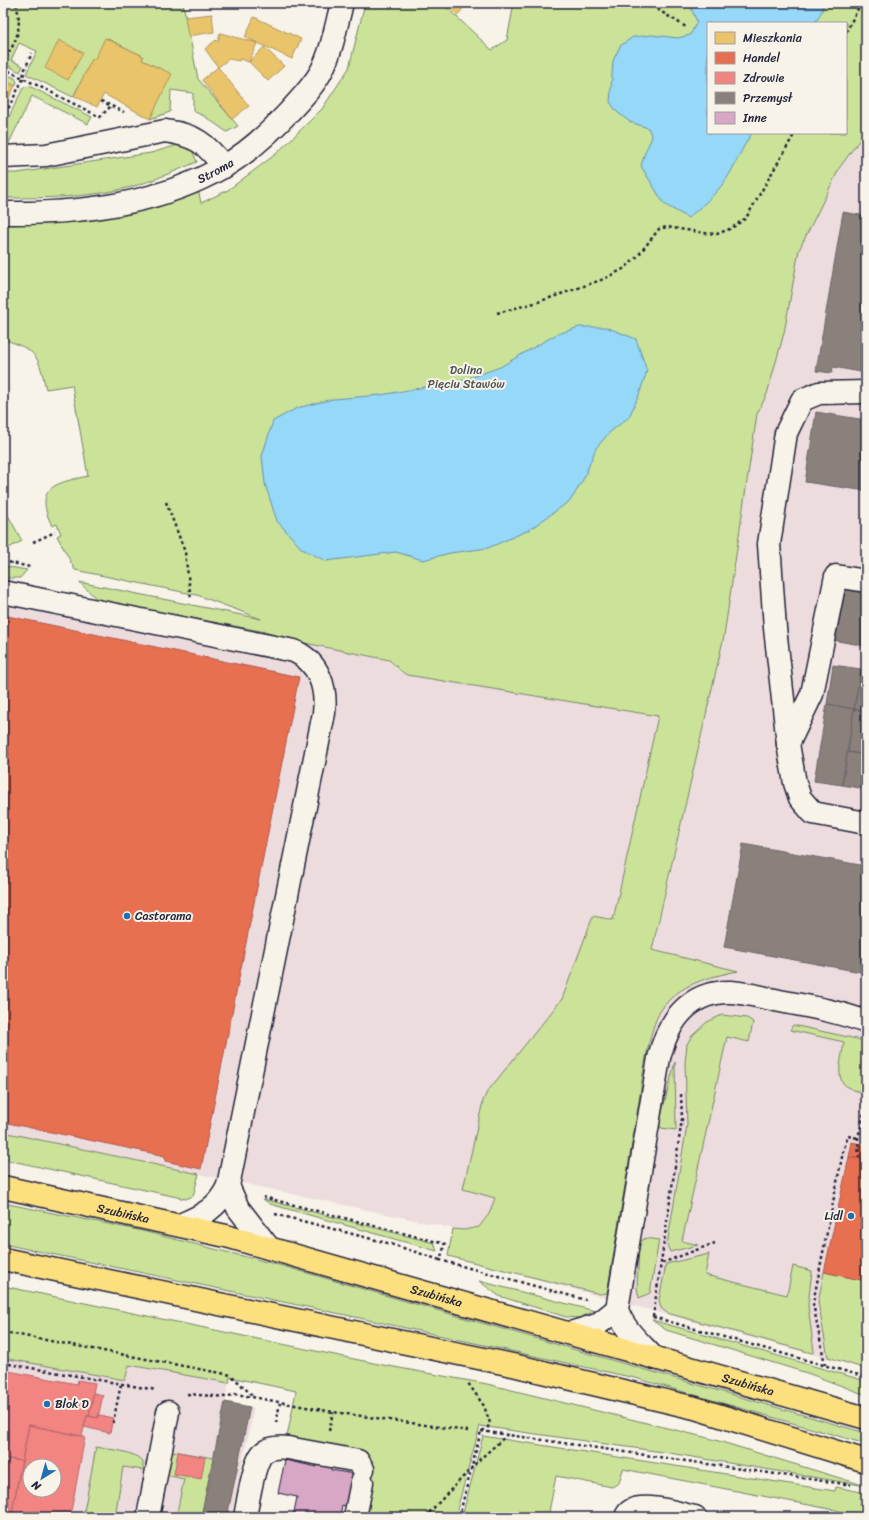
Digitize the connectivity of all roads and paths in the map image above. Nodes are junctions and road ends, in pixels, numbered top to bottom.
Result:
1 (16, 3) edge
2 (342, 3) edge
3 (647, 3) edge
4 (861, 3) edge
5 (686, 27) dead end
6 (847, 30) edge
7 (32, 53) dead end
8 (3, 64) edge
9 (3, 68) edge
10 (23, 79) junction
11 (111, 106) dead end
12 (3, 118) edge
13 (794, 134) edge
14 (3, 157) edge
15 (224, 167) junction
16 (3, 213) edge
17 (497, 313) dead end
18 (866, 392) edge
19 (166, 502) dead end
20 (55, 532) dead end
21 (33, 542) dead end
22 (3, 561) edge
23 (30, 567) dead end
24 (866, 581) edge
25 (3, 592) edge
26 (191, 600) dead end
27 (788, 744) junction
28 (866, 823) edge
29 (866, 1022) edge
30 (680, 1089) dead end
31 (866, 1104) edge
32 (858, 1138) junction
33 (859, 1158) dead end
34 (228, 1186) junction
35 (3, 1187) edge
36 (273, 1213) dead end
37 (180, 1225) junction
38 (714, 1243) dead end
39 (269, 1248) junction
40 (3, 1259) edge
41 (440, 1260) dead end
42 (662, 1263) junction
43 (506, 1278) dead end
44 (616, 1308) junction
45 (653, 1317) junction
46 (3, 1332) edge
47 (570, 1333) junction
48 (652, 1356) junction
49 (3, 1363) edge
50 (825, 1365) junction
51 (866, 1376) edge
52 (465, 1380) dead end
53 (121, 1384) junction
54 (254, 1397) junction
55 (170, 1402) junction
56 (866, 1418) edge
57 (113, 1423) dead end
58 (468, 1431) dead end
59 (481, 1431) junction
60 (506, 1435) junction
61 (866, 1461) edge
62 (472, 1469) junction
63 (853, 1486) dead end
64 (148, 1517) edge
65 (245, 1517) edge
66 (355, 1517) edge
67 (425, 1517) edge
68 (459, 1517) edge
69 (626, 1517) edge
70 (695, 1517) edge

1 - 8 path
2 - 15 street, Stroma
3 - 5 path
4 - 6 path
7 - 10 path
9 - 10 path
10 - 11 path
10 - 12 path
13 - 17 path
14 - 15 street
15 - 16 street, Stroma
18 - 27 street
19 - 26 path
20 - 21 path
22 - 23 path
24 - 27 street
25 - 34 street
27 - 28 street
29 - 44 street
30 - 42 path
31 - 32 path
32 - 33 path
32 - 50 path
34 - 37 street
34 - 39 street
35 - 37 main road, Szubińska
36 - 41 path
37 - 39 main road, Szubińska
38 - 42 path
39 - 47 main road, Szubińska
40 - 61 main road
42 - 45 path
43 - 44 path
44 - 45 path
44 - 47 street
44 - 48 street
45 - 50 path
46 - 54 path
47 - 48 main road, Szubińska
48 - 56 main road, Szubińska
49 - 53 path
50 - 51 path
52 - 59 path
53 - 55 path
53 - 57 path
54 - 55 path
54 - 58 path
55 - 64 street
59 - 60 path
59 - 62 path
60 - 62 path
60 - 63 path
62 - 67 path
62 - 68 path
65 - 66 street
69 - 70 street

